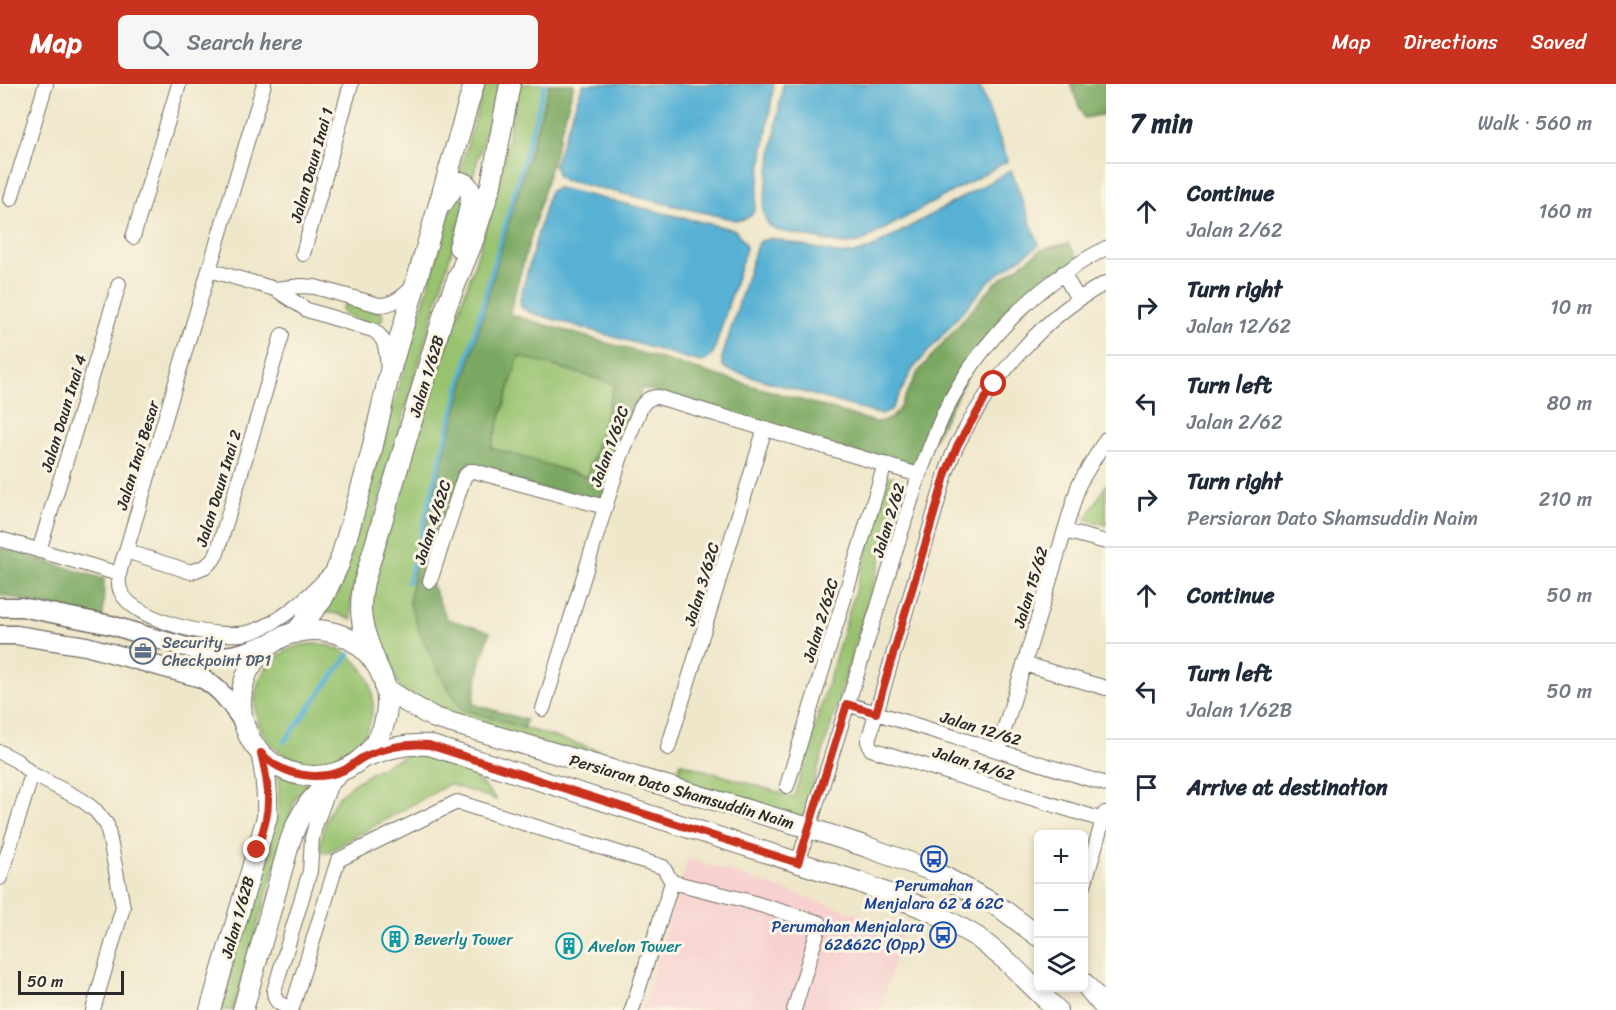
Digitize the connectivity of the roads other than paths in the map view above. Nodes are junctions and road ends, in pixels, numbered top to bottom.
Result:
1 (46, 84) edge
2 (178, 84) edge
3 (264, 84) edge
4 (351, 84) edge
5 (474, 84) edge
6 (510, 84) edge
7 (11, 199) dead end
8 (437, 213) junction
9 (133, 237) dead end
10 (1106, 248) edge
11 (303, 254) dead end
12 (209, 270) junction
13 (1063, 273) junction
14 (1106, 283) edge
15 (119, 284) dead end
16 (414, 287) junction
17 (275, 289) junction
18 (331, 292) junction
19 (1078, 299) junction
20 (445, 310) junction
21 (324, 315) junction
22 (282, 335) dead end
23 (389, 375) junction
24 (765, 428) junction
25 (1106, 439) edge
26 (885, 464) junction
27 (919, 475) junction
28 (605, 507) junction
29 (1065, 531) junction
30 (0, 538) edge
31 (1106, 543) edge
32 (39, 551) junction
33 (126, 551) junction
34 (339, 564) junction
35 (119, 574) junction
36 (430, 581) dead end
37 (0, 607) edge
38 (0, 635) edge
39 (286, 636) junction
40 (1024, 664) junction
41 (378, 668) junction
42 (386, 688) junction
43 (1106, 688) edge
44 (847, 704) junction
45 (543, 709) dead end
46 (876, 713) junction
47 (244, 723) junction
48 (669, 748) dead end
49 (998, 750) junction
50 (0, 752) edge
51 (261, 753) junction
52 (364, 757) junction
53 (32, 774) junction
54 (338, 774) junction
55 (1106, 784) edge
56 (787, 786) dead end
57 (1105, 815) edge
58 (809, 828) junction
59 (798, 863) junction
60 (0, 878) edge
61 (672, 882) junction
62 (1083, 884) edge
63 (1034, 933) edge
64 (1088, 988) edge
65 (1106, 1009) edge
66 (93, 1010) edge
67 (210, 1010) edge
68 (243, 1010) edge
69 (632, 1010) edge
70 (794, 1010) edge
71 (1057, 1010) edge

1 - 7 street
2 - 9 street
3 - 12 street, Jalan Inai Besar
4 - 11 street, Jalan Daun Inai 1
5 - 8 main road, Jalan 1/62B
6 - 20 main road, Jalan 1/62B
8 - 16 main road, Jalan 1/62B
8 - 20 main road
10 - 13 street, Jalan 2/62
12 - 17 street
12 - 33 street, Jalan Inai Besar
13 - 19 street
13 - 27 street, Jalan 2/62
14 - 19 street
15 - 32 street, Jalan Daun Inai 4
16 - 18 street
16 - 23 main road, Jalan 1/62B
17 - 18 street
17 - 21 street
18 - 21 street
19 - 46 street
20 - 41 main road, Jalan 1/62B
21 - 23 street
22 - 33 street, Jalan Daun Inai 2
23 - 34 main road, Jalan 1/62B
24 - 26 street, Jalan 1/62C
24 - 28 street, Jalan 1/62C
24 - 48 street, Jalan 3/62C
25 - 29 street, Jalan 15/62
26 - 27 street, Jalan 1/62C
26 - 56 street, Jalan 2/62C
27 - 44 street, Jalan 2/62
28 - 36 street, Jalan 4/62C
28 - 45 street, Jalan 1/62C
29 - 31 street
29 - 40 street, Jalan 15/62
30 - 32 street
32 - 35 street
33 - 35 street, Jalan Inai Besar
34 - 35 street
34 - 39 main road, Jalan 1/62B
37 - 39 street
38 - 47 street
39 - 41 main road
39 - 47 main road
40 - 43 street
40 - 49 street, Jalan 15/62
41 - 42 main road
42 - 52 main road
42 - 58 main road, Persiaran Dato Shamsuddin Naim
44 - 46 street, Jalan 12/62
44 - 58 street, Jalan 2/62
46 - 49 street, Jalan 12/62
46 - 57 street, Jalan 14/62
47 - 51 main road
49 - 55 street, Jalan 12/62
50 - 53 street
51 - 54 main road
51 - 67 main road, Jalan 1/62B
52 - 54 main road
52 - 59 main road, Persiaran Dato Shamsuddin Naim
53 - 60 street
53 - 66 street
54 - 61 street
54 - 68 main road, Jalan 1/62B
57 - 62 street, Jalan 14/62
58 - 59 street, Jalan 2/62
58 - 63 main road, Persiaran Dato Shamsuddin Naim
59 - 71 main road, Persiaran Dato Shamsuddin Naim
61 - 69 street
61 - 70 street
64 - 65 main road

